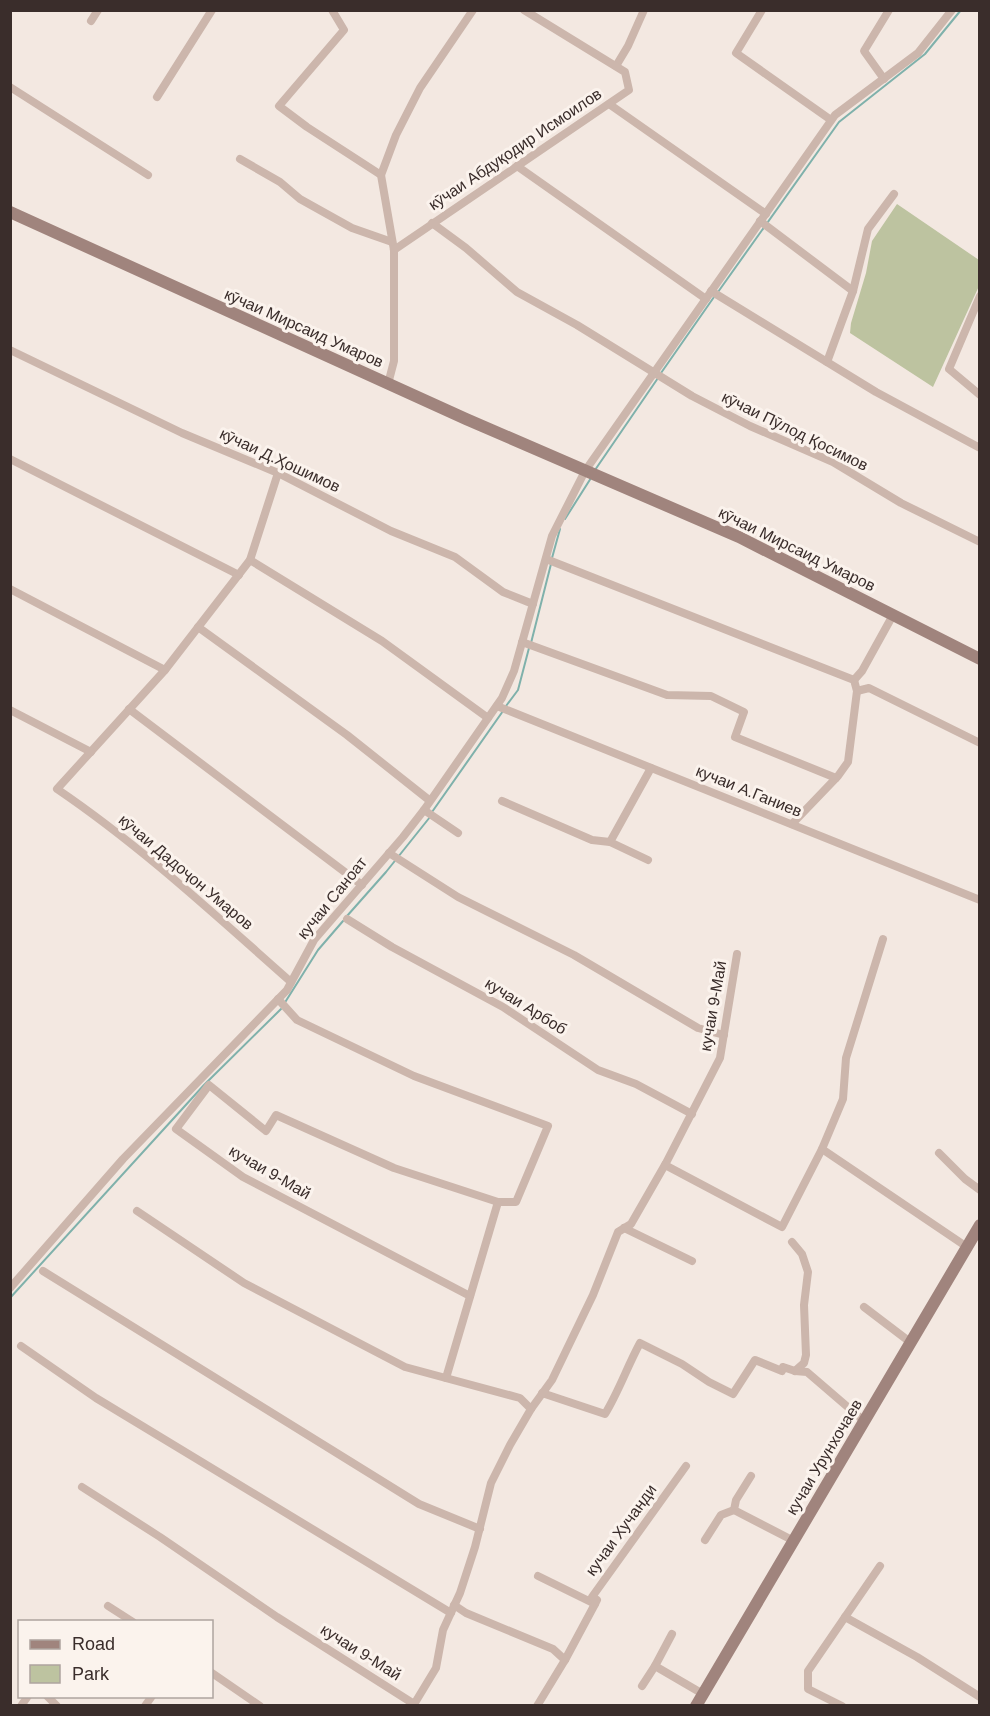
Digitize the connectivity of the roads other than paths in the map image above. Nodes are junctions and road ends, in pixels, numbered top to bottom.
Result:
1 (98, 10) edge
2 (212, 10) edge
3 (332, 10) edge
4 (473, 10) edge
5 (524, 10) edge
6 (644, 10) edge
7 (762, 10) edge
8 (889, 10) edge
9 (952, 10) edge
10 (91, 21) dead end
11 (616, 66) junction
12 (884, 79) junction
13 (10, 87) edge
14 (157, 97) dead end
15 (609, 104) junction
16 (831, 120) junction
17 (240, 159) dead end
18 (517, 165) junction
19 (148, 175) dead end
20 (381, 176) junction
21 (894, 194) dead end
22 (10, 212) edge
23 (763, 217) junction
24 (432, 223) junction
25 (393, 246) junction
26 (853, 291) junction
27 (712, 295) junction
28 (980, 296) edge
29 (10, 350) edge
30 (827, 362) junction
31 (657, 375) junction
32 (387, 384) junction
33 (980, 395) edge
34 (980, 448) edge
35 (10, 459) edge
36 (278, 473) junction
37 (590, 473) junction
38 (980, 542) edge
39 (250, 560) junction
40 (549, 560) junction
41 (238, 575) junction
42 (10, 590) edge
43 (533, 604) junction
44 (892, 615) junction
45 (198, 627) junction
46 (527, 644) junction
47 (980, 659) edge
48 (165, 670) junction
49 (854, 680) junction
50 (857, 691) junction
51 (502, 708) junction
52 (129, 709) junction
53 (10, 710) edge
54 (488, 717) junction
55 (980, 743) edge
56 (90, 752) junction
57 (651, 768) junction
58 (836, 778) junction
59 (429, 800) junction
60 (502, 801) dead end
61 (429, 814) junction
62 (792, 824) junction
63 (458, 833) dead end
64 (610, 842) junction
65 (394, 857) junction
66 (648, 860) dead end
67 (362, 885) junction
68 (980, 900) edge
69 (347, 919) dead end
70 (883, 939) dead end
71 (737, 954) dead end
72 (291, 982) junction
73 (282, 1003) junction
74 (724, 1035) junction
75 (692, 1114) junction
76 (822, 1149) junction
77 (939, 1153) dead end
78 (664, 1165) junction
79 (980, 1190) edge
80 (498, 1202) junction
81 (137, 1210) dead end
82 (980, 1225) edge
83 (624, 1228) junction
84 (792, 1242) dead end
85 (967, 1247) junction
86 (692, 1261) dead end
87 (43, 1271) dead end
88 (10, 1288) edge
89 (470, 1296) junction
90 (864, 1307) dead end
91 (910, 1342) junction
92 (21, 1346) dead end
93 (795, 1371) junction
94 (446, 1378) junction
95 (542, 1393) junction
96 (531, 1409) junction
97 (864, 1421) junction
98 (686, 1466) dead end
99 (751, 1476) dead end
100 (82, 1487) dead end
101 (734, 1510) junction
102 (480, 1529) junction
103 (705, 1540) dead end
104 (794, 1540) junction
105 (880, 1566) dead end
106 (538, 1576) dead end
107 (595, 1604) junction
108 (108, 1606) dead end
109 (453, 1609) junction
110 (845, 1617) junction
111 (130, 1620) edge
112 (672, 1634) dead end
113 (565, 1660) junction
114 (655, 1666) junction
115 (213, 1674) edge
116 (642, 1686) dead end
117 (703, 1694) junction
118 (980, 1697) edge
119 (414, 1705) edge
120 (260, 1706) edge
121 (537, 1706) edge
122 (696, 1706) edge
123 (842, 1706) edge

1 - 10 street
2 - 14 street
3 - 20 street
4 - 20 street
5 - 11 street
6 - 11 street
7 - 16 street
8 - 12 street
9 - 12 street, кучаи Саноат
11 - 15 street, кӯчаи Абдуқодир Исмоилов
12 - 16 street, кучаи Саноат
13 - 19 street
15 - 18 street, кӯчаи Абдуқодир Исмоилов
15 - 23 street
16 - 23 street, кучаи Саноат
17 - 25 street
18 - 24 street, кӯчаи Абдуқодир Исмоилов
18 - 27 street
20 - 25 street
21 - 26 street
22 - 32 street, кӯчаи Мирсаид Умаров
23 - 26 street
23 - 27 street, кучаи Саноат
24 - 25 street, кӯчаи Абдуқодир Исмоилов
24 - 31 street, кӯчаи Пӯлод Қосимов
25 - 32 street
26 - 30 street
27 - 30 street
27 - 31 street, кучаи Саноат
28 - 33 street
29 - 36 street, кӯчаи Д.Ҳошимов
30 - 34 street
31 - 37 street, кучаи Саноат
31 - 38 street, кӯчаи Пӯлод Қосимов
32 - 37 street, кӯчаи Мирсаид Умаров
35 - 41 street
36 - 39 street
36 - 43 street, кӯчаи Д.Ҳошимов
37 - 40 street, кучаи Саноат
37 - 44 street, кӯчаи Мирсаид Умаров
39 - 41 street
39 - 54 street
40 - 43 street, кучаи Саноат
40 - 49 street
41 - 45 street
42 - 48 street
43 - 46 street, кучаи Саноат
44 - 47 street, кӯчаи Мирсаид Умаров
44 - 49 street
45 - 48 street
45 - 59 street
46 - 51 street, кучаи Саноат
46 - 58 street
48 - 52 street
49 - 50 street
50 - 55 street
50 - 58 street
51 - 54 street, кучаи Саноат
51 - 57 street, кучаи А.Ганиев
52 - 56 street
52 - 67 street
53 - 56 street
54 - 59 street, кучаи Саноат
56 - 72 street, кӯчаи Дадоҷон Умаров
57 - 62 street, кучаи А.Ганиев
57 - 64 street
58 - 62 street
59 - 61 street, кучаи Саноат
60 - 64 street
61 - 63 street
61 - 65 street, кучаи Саноат
62 - 68 street, кучаи А.Ганиев
64 - 66 street
65 - 67 street, кучаи Саноат
65 - 74 street
67 - 72 street, кучаи Саноат
69 - 75 street, кучаи Арбоб
70 - 76 street
71 - 74 street, кучаи 9-Май
72 - 73 street, кучаи Саноат
73 - 80 street
73 - 88 street, кучаи Саноат
74 - 75 street, кучаи 9-Май
75 - 78 street, кучаи 9-Май
76 - 78 street
76 - 85 street
77 - 79 street
78 - 83 street, кучаи 9-Май
80 - 89 street
80 - 89 street, кучаи 9-Май
81 - 94 street
82 - 85 street, кучаи Урунхочаев
83 - 86 street
83 - 95 street, кучаи 9-Май
84 - 93 street
85 - 91 street, кучаи Урунхочаев
87 - 102 street
89 - 94 street
90 - 91 street
91 - 97 street, кучаи Урунхочаев
92 - 109 street
93 - 95 street
93 - 97 street
94 - 96 street
95 - 96 street, кучаи 9-Май
96 - 102 street, кучаи 9-Май
97 - 104 street, кучаи Урунхочаев
98 - 107 street, кучаи Хучанди
99 - 101 street
100 - 119 street, кучаи 9-Май
101 - 103 street
101 - 104 street
102 - 109 street, кучаи 9-Май
104 - 117 street, кучаи Урунхочаев
105 - 110 street
106 - 107 street
107 - 113 street, кучаи Хучанди
108 - 111 street
109 - 113 street
109 - 119 street, кучаи 9-Май
110 - 118 street
110 - 123 street
112 - 114 street
113 - 121 street, кучаи Хучанди
114 - 116 street
114 - 117 street
115 - 120 street
117 - 122 street, кучаи Урунхочаев

